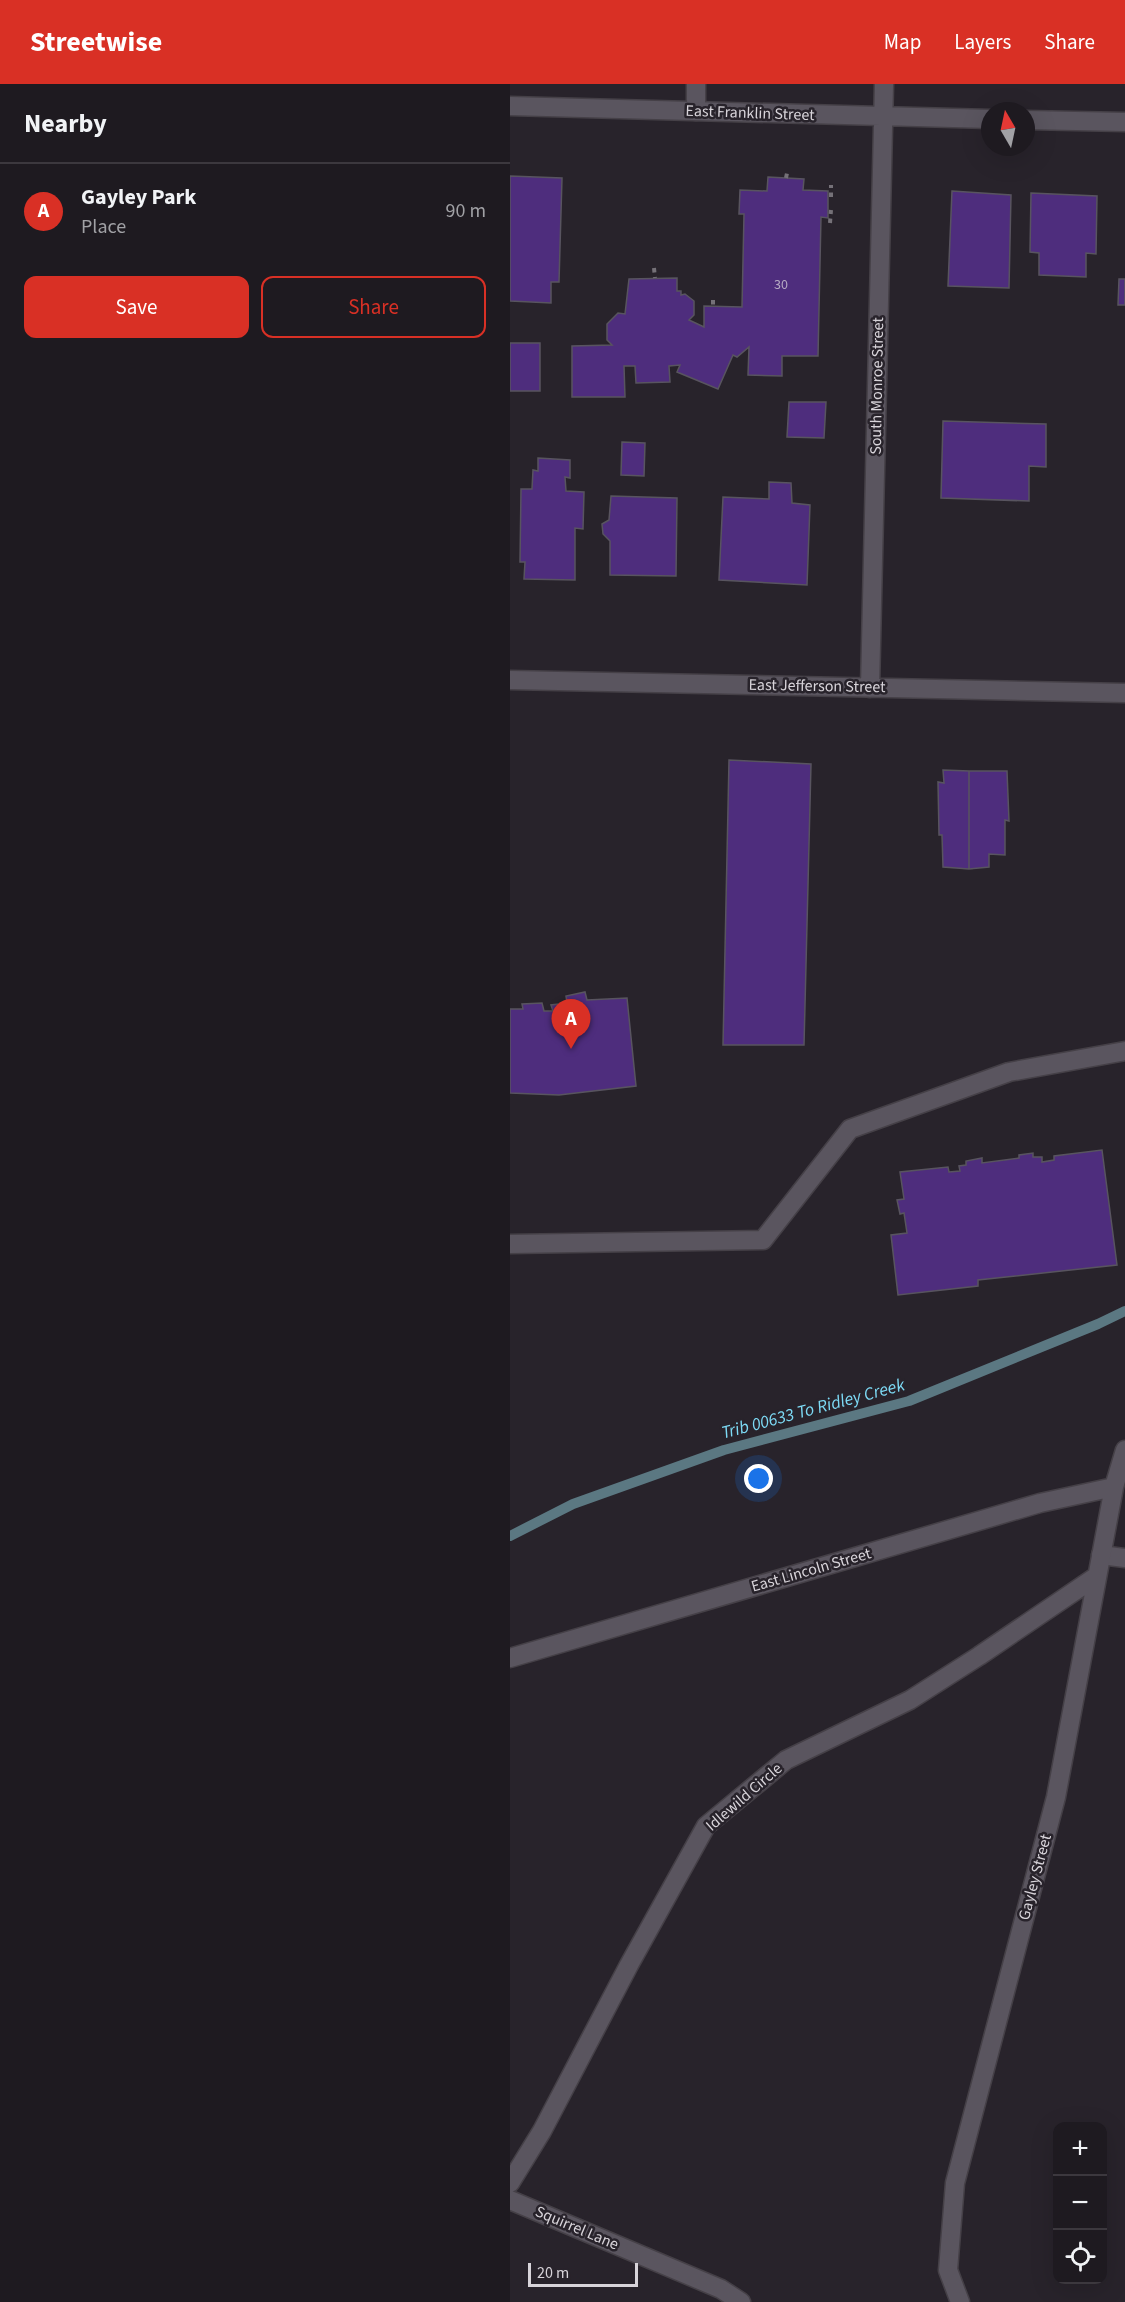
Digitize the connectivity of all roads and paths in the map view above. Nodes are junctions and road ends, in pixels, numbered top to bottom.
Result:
1 (696, 84) edge
2 (884, 84) edge
3 (510, 106) edge
4 (696, 111) junction
5 (883, 116) junction
6 (981, 119) edge
7 (1035, 120) edge
8 (1125, 122) edge
9 (831, 184) dead end
10 (831, 198) dead end
11 (831, 210) dead end
12 (830, 223) dead end
13 (654, 268) dead end
14 (655, 278) dead end
15 (713, 300) dead end
16 (713, 306) dead end
17 (510, 680) edge
18 (870, 688) junction
19 (1125, 693) edge
20 (1125, 1051) edge
21 (510, 1244) edge
22 (1125, 1450) edge
23 (1114, 1487) junction
24 (1101, 1555) junction
25 (1125, 1558) edge
26 (1097, 1576) junction
27 (510, 1658) edge
28 (510, 2183) edge
29 (510, 2200) edge
30 (741, 2302) edge
31 (960, 2302) edge

1 - 4 street
2 - 5 street, South Monroe Street
3 - 4 street, East Franklin Street
4 - 5 street, East Franklin Street
5 - 6 street, East Franklin Street
5 - 18 street, South Monroe Street
7 - 8 street
9 - 10 path
11 - 12 path
13 - 14 path
15 - 16 path
17 - 18 street, East Jefferson Street
18 - 19 street, East Jefferson Street
20 - 21 street
22 - 23 street, Gayley Street
23 - 24 street, Gayley Street
23 - 27 street, East Lincoln Street
24 - 25 street
24 - 26 street, Gayley Street
26 - 28 street, Idlewild Circle
26 - 31 street, Gayley Street
29 - 30 street, Squirrel Lane

